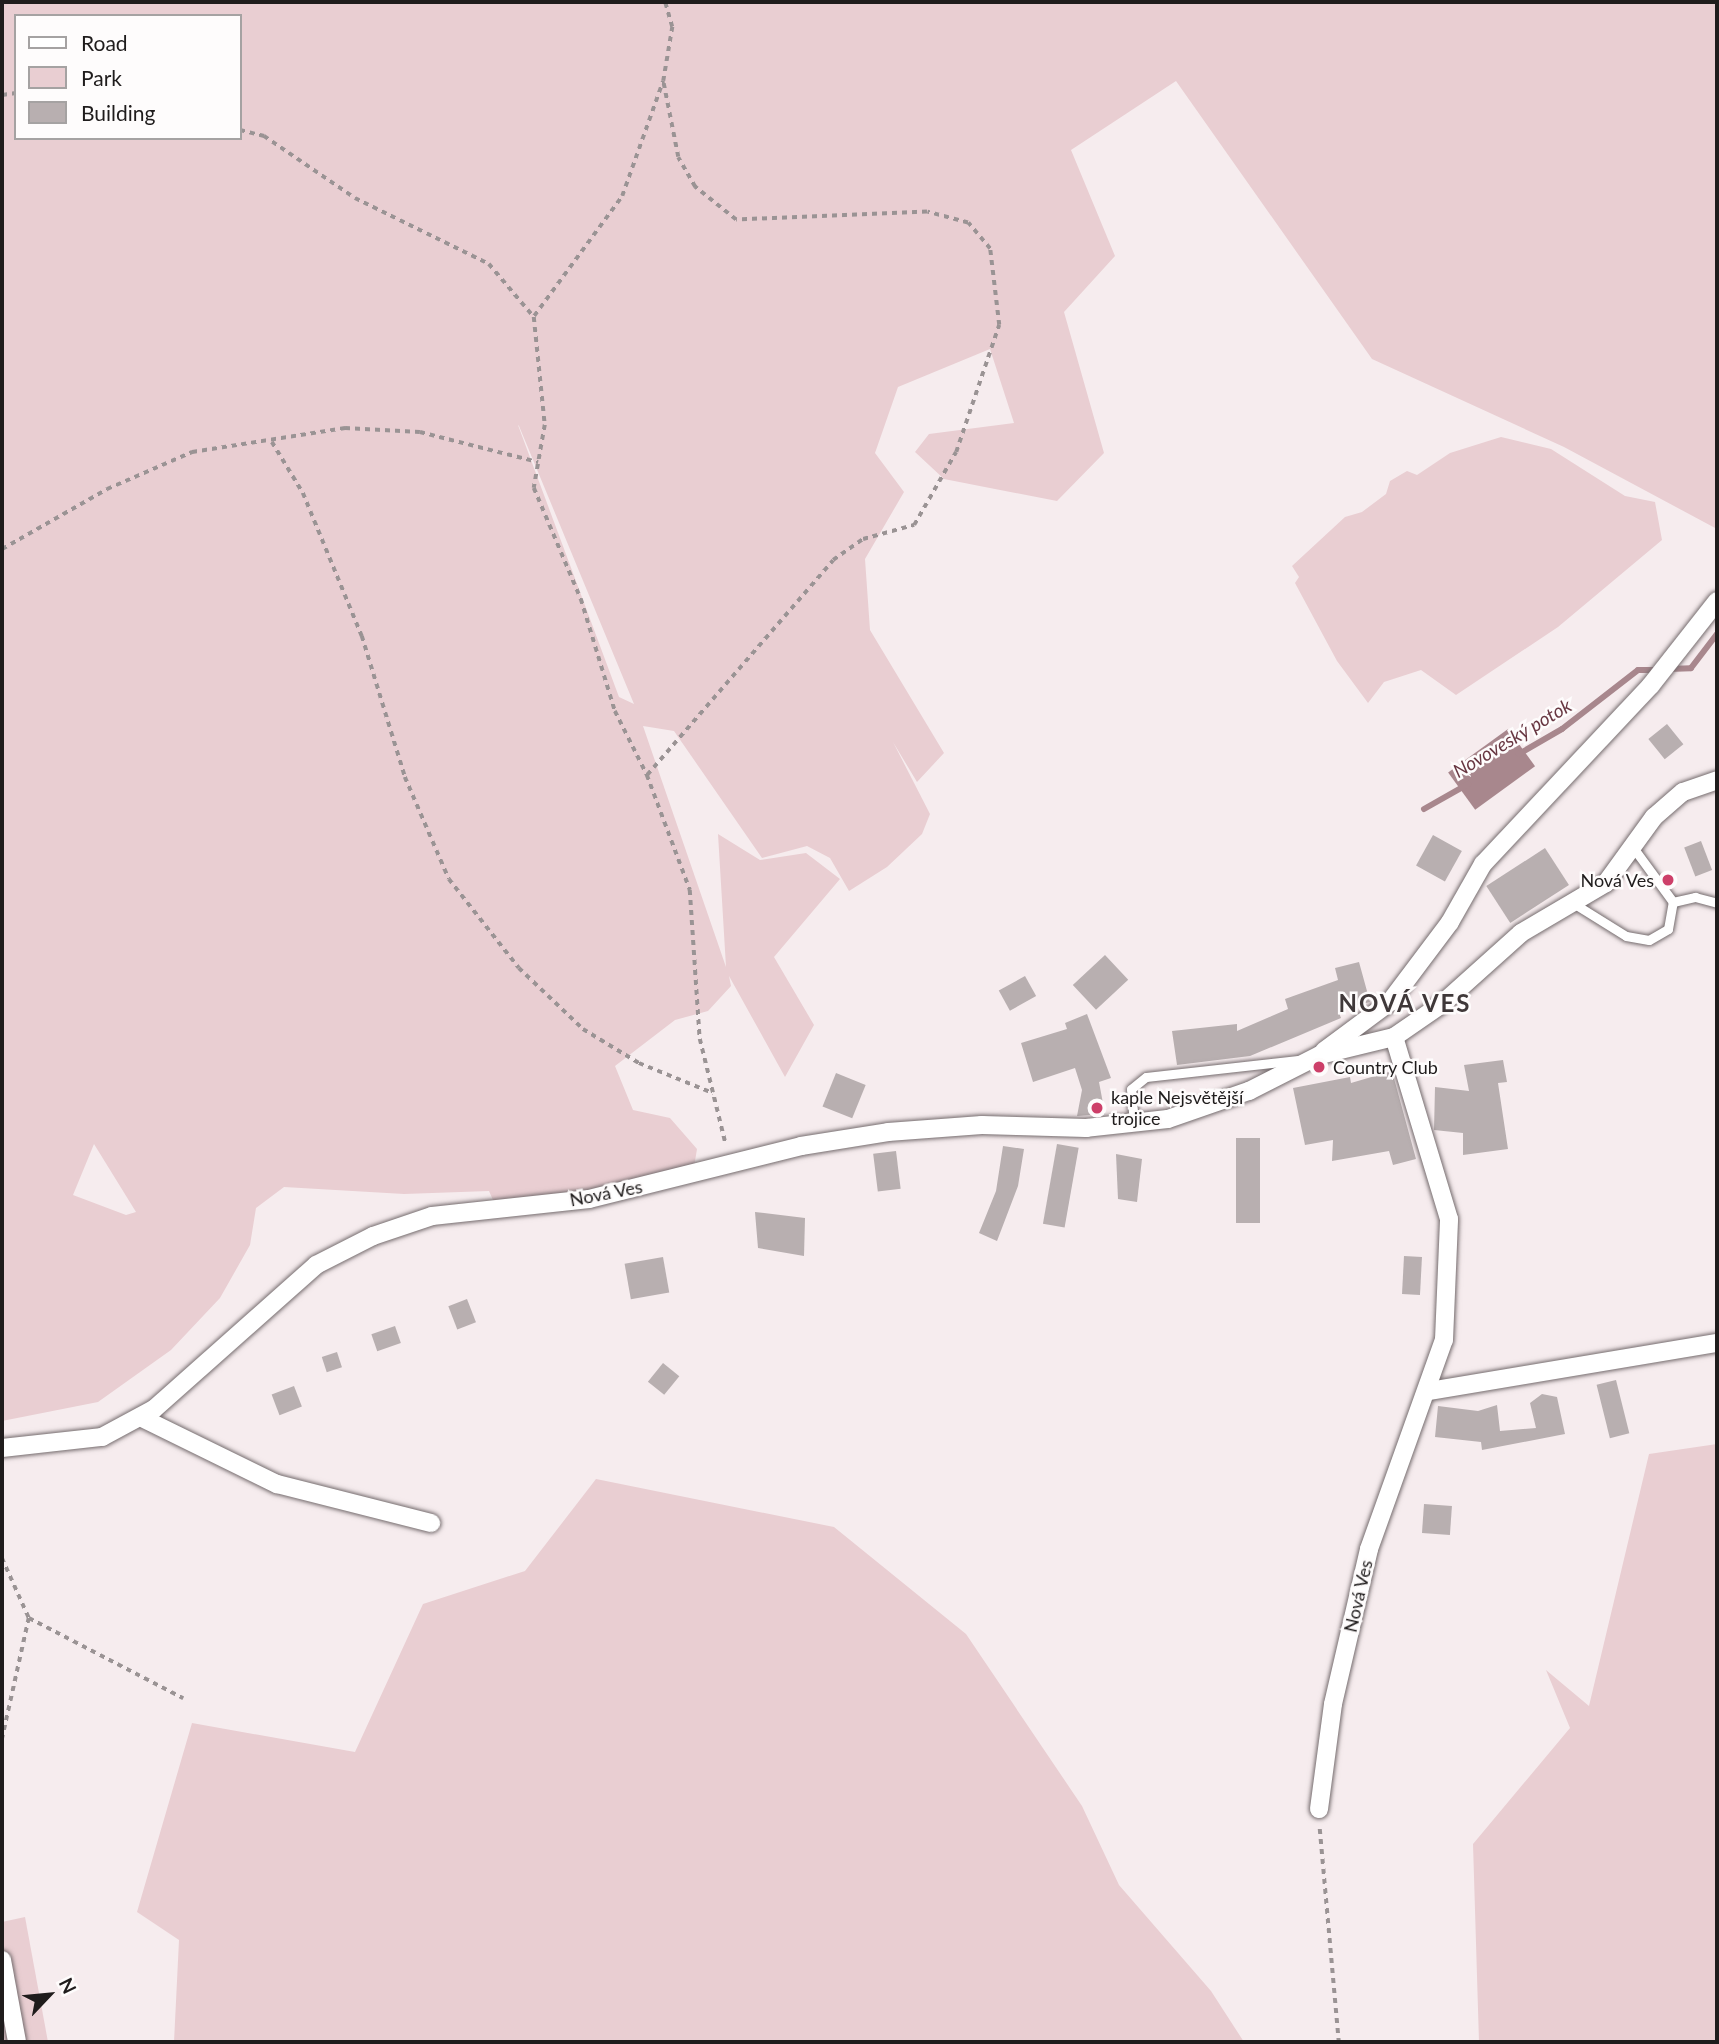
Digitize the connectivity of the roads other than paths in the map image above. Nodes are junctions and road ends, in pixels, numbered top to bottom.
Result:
1 (1717, 601) edge
2 (1717, 780) edge
3 (1635, 850) junction
4 (1673, 902) junction
5 (1573, 903) junction
6 (1717, 903) edge
7 (1394, 1037) junction
8 (1315, 1057) junction
9 (1134, 1123) junction
10 (1717, 1343) edge
11 (1430, 1391) junction
12 (140, 1417) junction
13 (2, 1448) edge
14 (431, 1524) dead end
15 (1319, 1809) road end
16 (2, 1960) edge
17 (17, 2042) edge

1 - 8 street, Nová Ves
2 - 3 street, Nová Ves
3 - 4 lane
3 - 5 street, Nová Ves
4 - 5 lane
4 - 6 lane
5 - 7 street, Nová Ves
7 - 8 street, Nová Ves
7 - 11 street, Nová Ves
8 - 9 street, Nová Ves
8 - 9 lane, Nová Ves
9 - 12 street, Nová Ves
10 - 11 street
11 - 15 street, Nová Ves
12 - 13 street, Nová Ves
12 - 14 street
16 - 17 street

